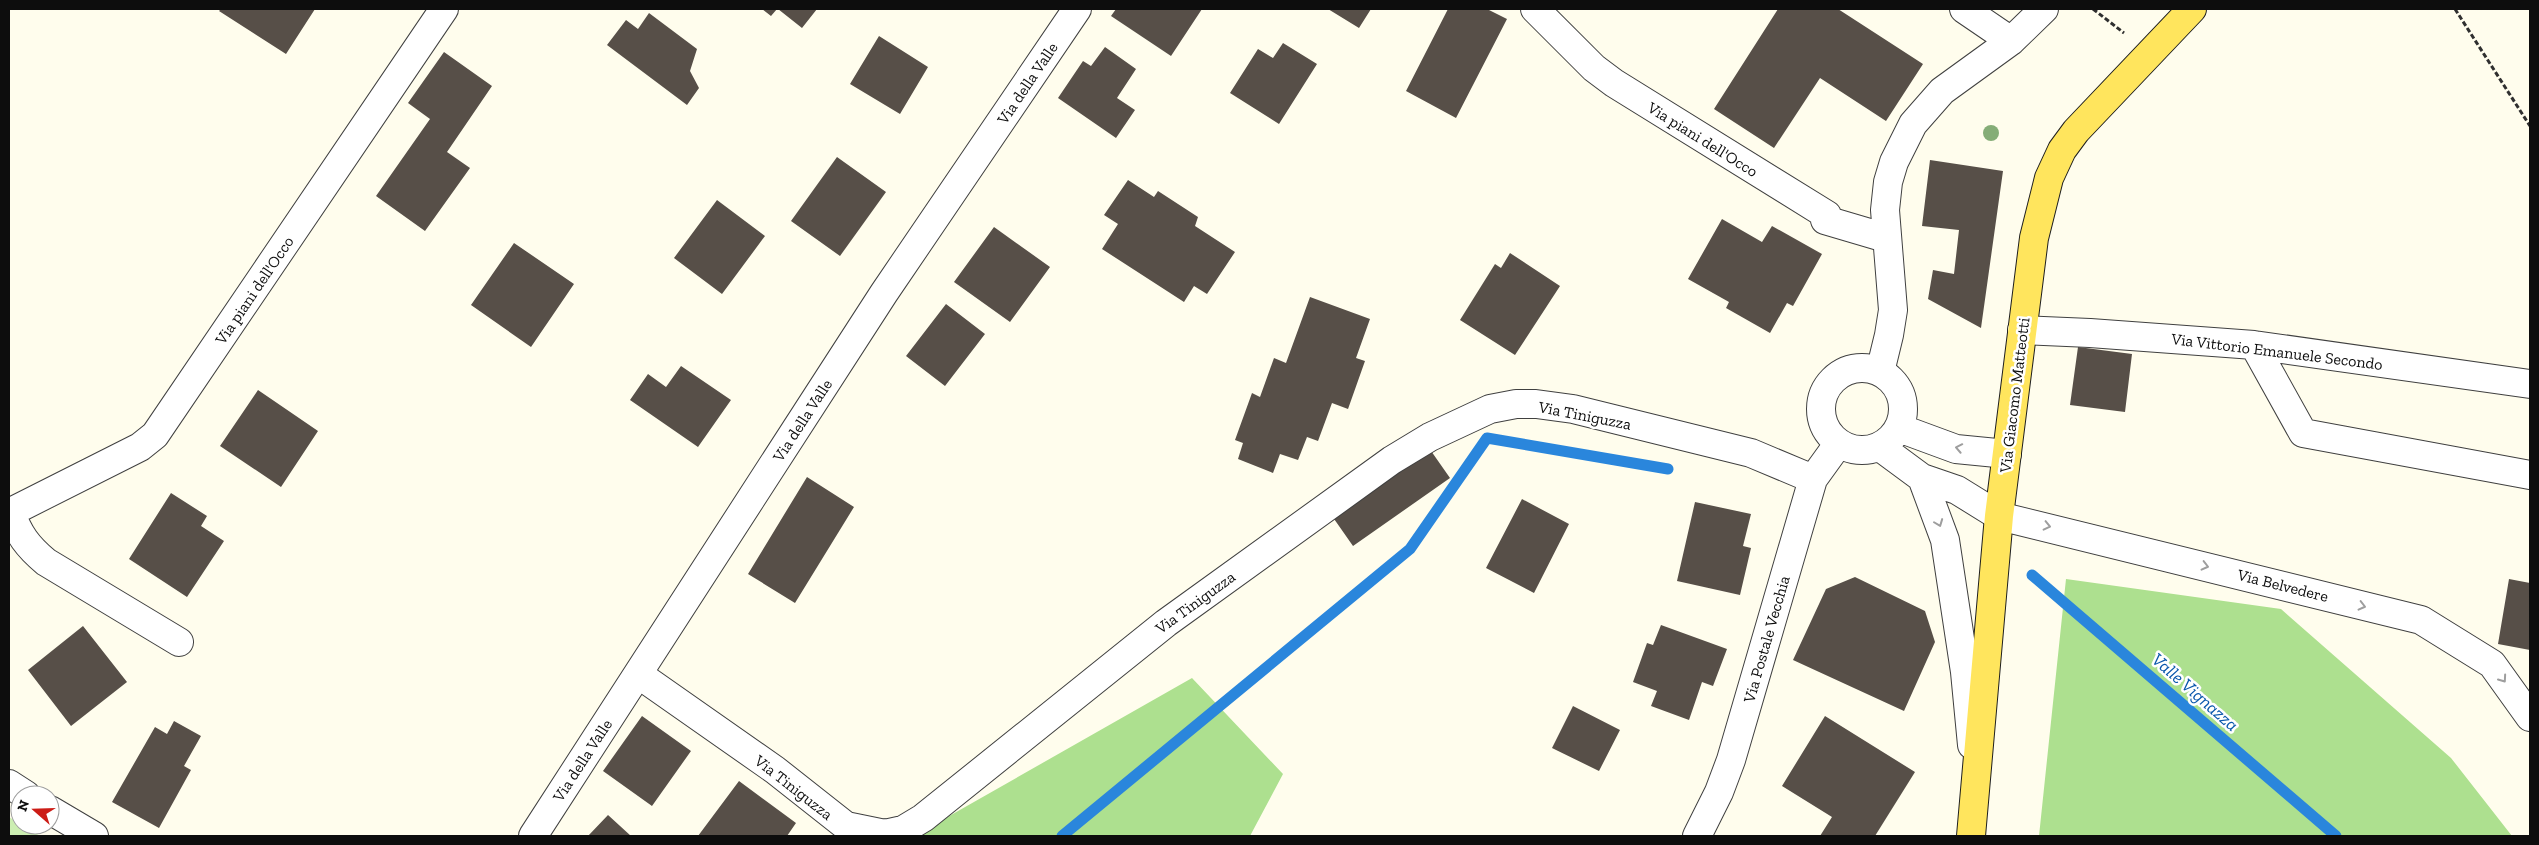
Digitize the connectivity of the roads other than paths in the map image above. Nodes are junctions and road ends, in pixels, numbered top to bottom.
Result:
1 (444, 9) edge
2 (1078, 9) edge
3 (1535, 9) edge
4 (1964, 9) edge
5 (2044, 9) edge
6 (2192, 9) edge
7 (2011, 41) junction
8 (1886, 238) junction
9 (2022, 330) junction
10 (2254, 346) junction
11 (1880, 372) junction
12 (2530, 384) edge
13 (1899, 428) junction
14 (1839, 444) junction
15 (1880, 447) junction
16 (2007, 454) junction
17 (2530, 475) edge
18 (1922, 478) junction
19 (1813, 479) junction
20 (10, 512) edge
21 (1999, 516) junction
22 (179, 642) dead end
23 (638, 674) junction
24 (2530, 717) edge
25 (1975, 791) junction
26 (60, 816) edge
27 (94, 836) edge
28 (533, 836) edge
29 (1697, 836) edge
30 (1971, 836) edge

1 - 20 street, Via piani dell'Occo
2 - 23 street, Via della Valle
3 - 8 street, Via piani dell'Occo
4 - 7 street
5 - 7 street
6 - 9 main road, Via Giacomo Matteotti
7 - 8 street
8 - 11 street
9 - 10 street, Via Vittorio Emanuele Secondo
9 - 16 main road, Via Giacomo Matteotti
10 - 12 street, Via Vittorio Emanuele Secondo
10 - 17 street
11 - 13 street
11 - 14 street
13 - 15 street
16 -> 13 street
14 - 15 street
14 - 19 street, Via Postale Vecchia
15 - 18 street
16 - 21 main road, Via Giacomo Matteotti
18 - 21 street, Via Belvedere
18 -> 25 street
19 - 23 street, Via Tiniguzza
19 - 29 street, Via Postale Vecchia
20 - 22 street, Via piani dell'Occo
21 -> 24 street, Via Belvedere
21 - 25 main road, Via Giacomo Matteotti
23 - 28 street, Via della Valle
25 - 30 main road, Via Giacomo Matteotti
26 - 27 street

